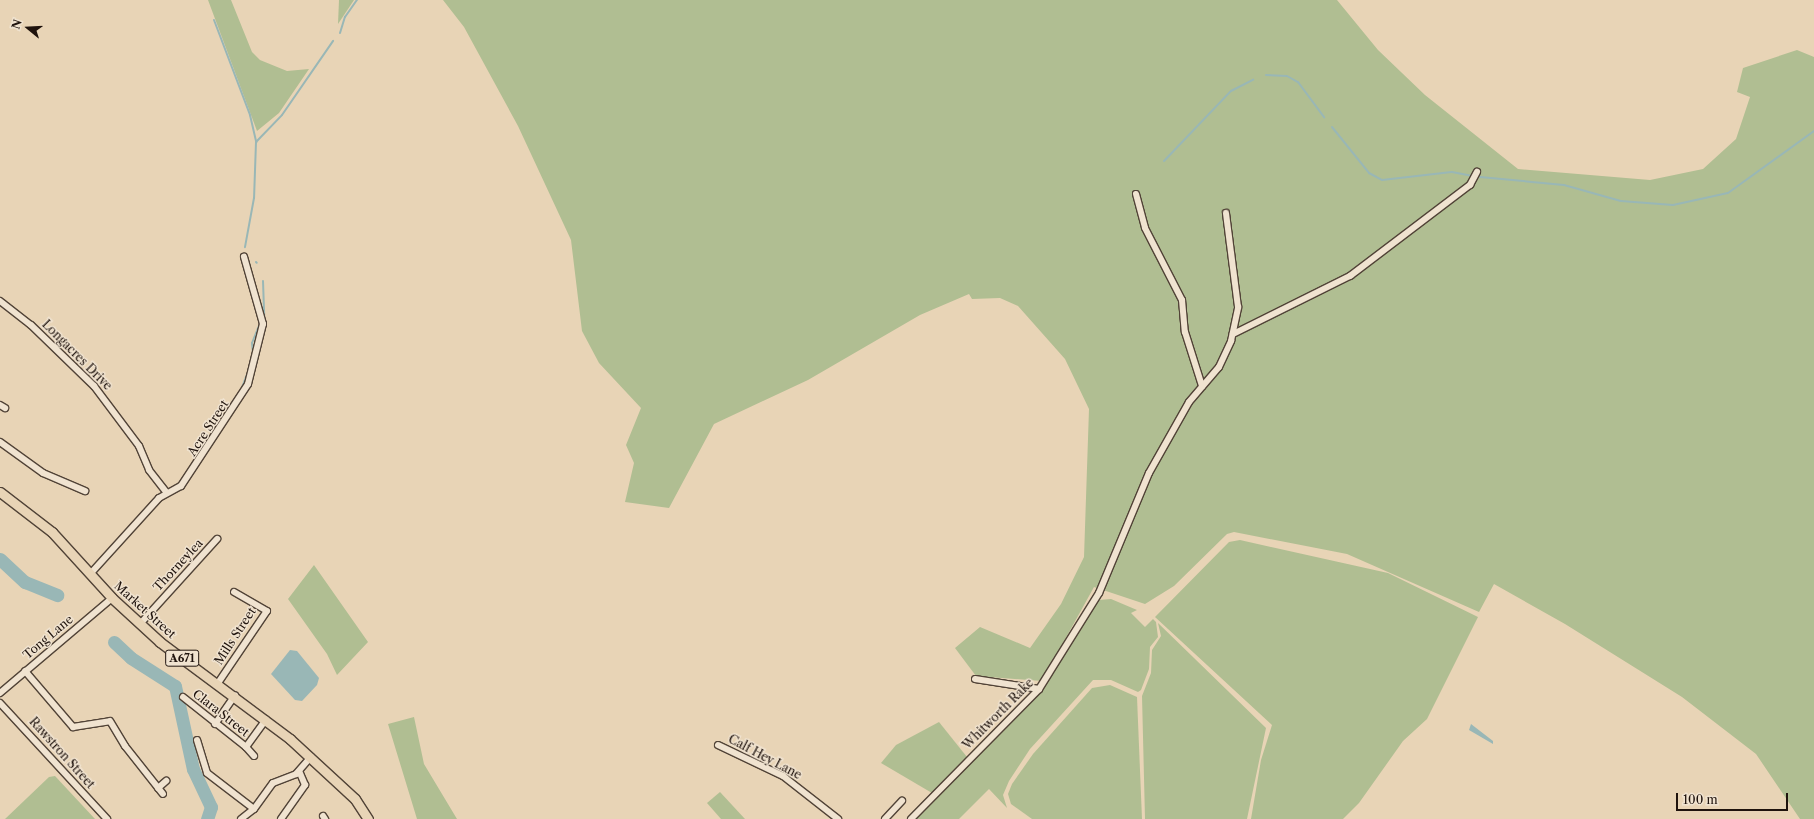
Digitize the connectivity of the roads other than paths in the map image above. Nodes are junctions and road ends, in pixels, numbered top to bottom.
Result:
1 (1477, 172) dead end
2 (1136, 194) dead end
3 (1226, 213) dead end
4 (244, 257) dead end
5 (0, 301) edge
6 (1233, 334) junction
7 (1202, 386) junction
8 (0, 442) edge
9 (85, 490) dead end
10 (0, 492) edge
11 (167, 493) junction
12 (218, 538) dead end
13 (90, 573) junction
14 (234, 592) dead end
15 (112, 598) junction
16 (140, 624) junction
17 (25, 671) junction
18 (975, 679) dead end
19 (218, 683) junction
20 (1039, 689) junction
21 (0, 693) edge
22 (235, 694) junction
23 (183, 697) dead end
24 (0, 703) edge
25 (267, 718) junction
26 (214, 724) junction
27 (197, 740) dead end
28 (718, 745) dead end
29 (246, 746) junction
30 (254, 756) dead end
31 (310, 757) junction
32 (300, 771) junction
33 (166, 781) dead end
34 (158, 788) junction
35 (163, 794) dead end
36 (902, 801) dead end
37 (254, 809) junction
38 (107, 819) edge
39 (241, 819) edge
40 (280, 819) edge
41 (368, 819) edge
42 (838, 819) edge
43 (885, 819) edge
44 (911, 819) edge

1 - 6 street
2 - 7 street
3 - 6 street, Whitworth Rake
4 - 11 street, Acre Street
5 - 11 street, Longacres Drive
6 - 7 street, Whitworth Rake
7 - 20 street, Whitworth Rake
8 - 9 street
10 - 13 main road, Market Street / A671
11 - 13 street, Acre Street
12 - 16 street, Thorneylea
13 - 15 main road, Market Street / A671
14 - 19 street, Mills Street
15 - 16 main road, Market Street / A671
15 - 17 street, Tong Lane
16 - 19 main road, Market Street / A671
17 - 21 street, Tong Lane
17 - 34 street
18 - 20 street
19 - 22 main road, Market Street / A671
20 - 44 street, Whitworth Rake
22 - 25 main road, Market Street / A671
22 - 26 street
23 - 26 street, Clara Street
24 - 38 street, Rawstron Street
25 - 29 street
25 - 31 main road, Market Street / A671
26 - 29 street, Clara Street
27 - 37 street
28 - 42 street, Calf Hey Lane
29 - 30 street, Clara Street
31 - 32 street
31 - 41 main road, Market Street / A671
32 - 37 street
32 - 40 street
33 - 34 street
34 - 35 street
36 - 43 street
37 - 39 street

